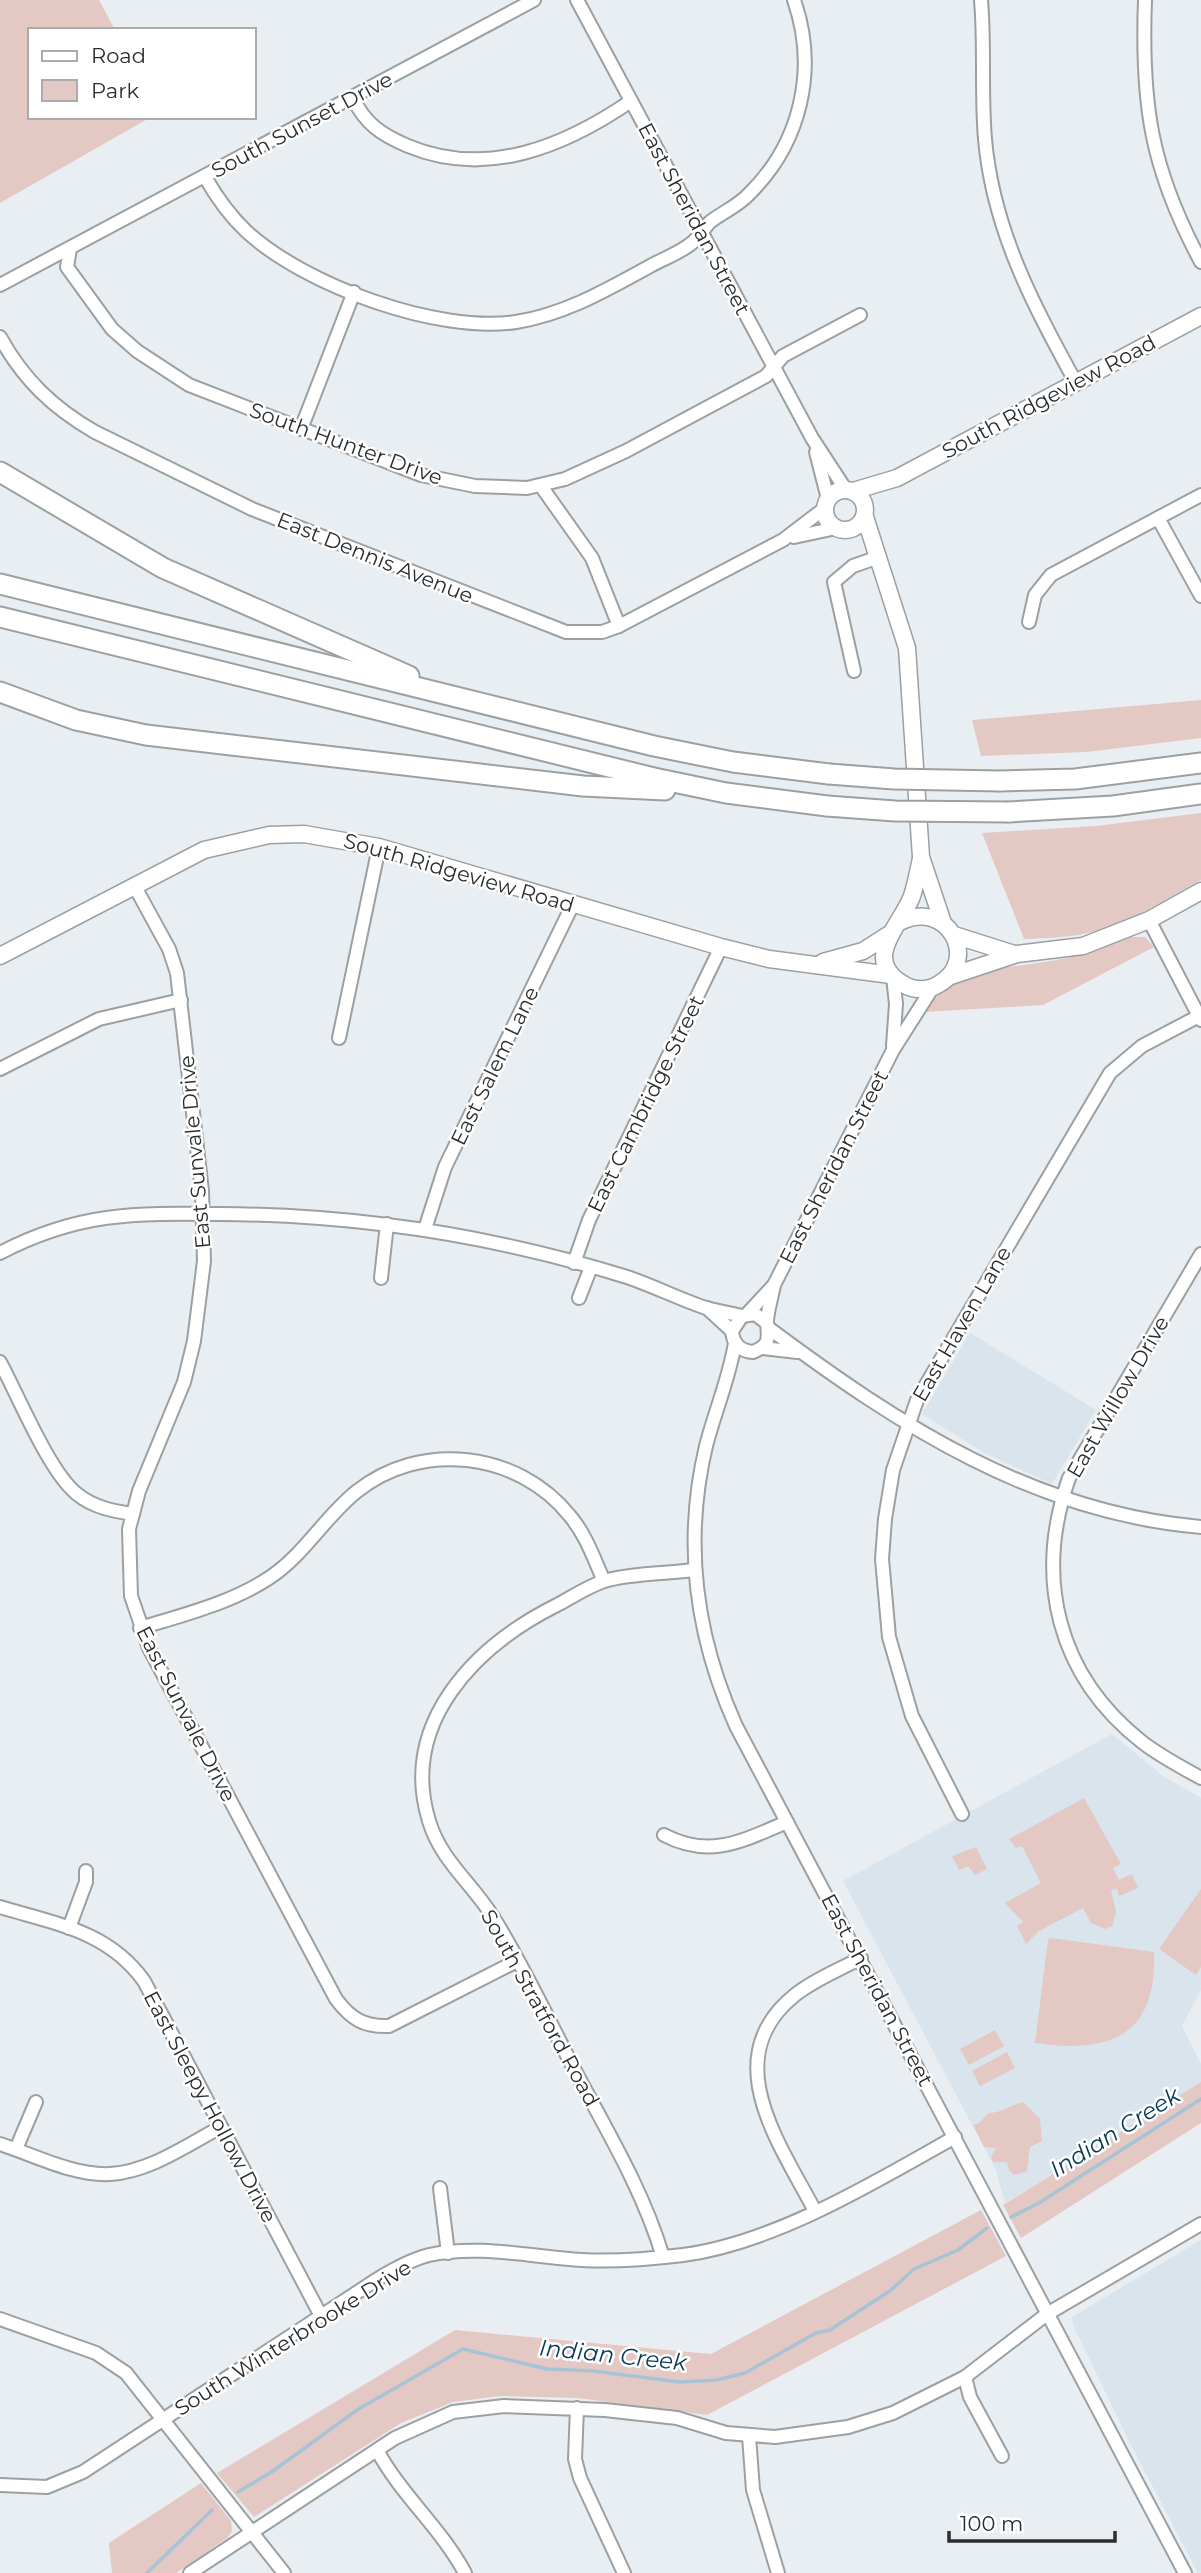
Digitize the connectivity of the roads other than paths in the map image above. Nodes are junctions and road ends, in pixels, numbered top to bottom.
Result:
1 (534, 0) edge
2 (577, 0) edge
3 (794, 0) edge
4 (981, 0) edge
5 (1145, 0) edge
6 (353, 98) junction
7 (631, 101) junction
8 (205, 177) junction
9 (702, 232) junction
10 (70, 249) junction
11 (1201, 262) edge
12 (0, 285) edge
13 (354, 292) junction
14 (860, 315) dead end
15 (1201, 316) edge
16 (0, 337) edge
17 (774, 367) junction
18 (1076, 383) junction
19 (301, 429) junction
20 (812, 438) junction
21 (0, 472) edge
22 (897, 478) junction
23 (541, 486) junction
24 (850, 490) junction
25 (1201, 495) edge
26 (827, 504) junction
27 (865, 513) junction
28 (1158, 518) junction
29 (840, 529) junction
30 (783, 540) junction
31 (876, 558) junction
32 (0, 584) edge
33 (1201, 596) edge
34 (0, 617) edge
35 (1029, 622) dead end
36 (619, 626) junction
37 (854, 671) dead end
38 (0, 692) edge
39 (464, 699) junction
40 (1201, 763) edge
41 (726, 793) junction
42 (1201, 794) edge
43 (379, 847) junction
44 (921, 857) junction
45 (134, 885) junction
46 (1201, 891) edge
47 (572, 906) junction
48 (1149, 920) junction
49 (900, 922) junction
50 (948, 929) junction
51 (888, 935) junction
52 (722, 947) junction
53 (1017, 954) junction
54 (0, 956) edge
55 (814, 964) junction
56 (892, 976) junction
57 (948, 977) junction
58 (933, 987) junction
59 (181, 1000) junction
60 (1200, 1018) edge
61 (339, 1038) dead end
62 (893, 1050) junction
63 (0, 1069) edge
64 (204, 1214) junction
65 (387, 1224) junction
66 (425, 1229) junction
67 (0, 1253) edge
68 (1201, 1254) edge
69 (575, 1262) junction
70 (591, 1267) junction
71 (381, 1278) dead end
72 (774, 1285) junction
73 (579, 1297) dead end
74 (707, 1308) junction
75 (745, 1315) junction
76 (768, 1326) junction
77 (734, 1337) junction
78 (758, 1350) junction
79 (797, 1352) junction
80 (0, 1362) edge
81 (729, 1377) junction
82 (909, 1423) junction
83 (1062, 1499) junction
84 (133, 1514) junction
85 (1201, 1527) edge
86 (693, 1570) junction
87 (604, 1581) junction
88 (140, 1628) junction
89 (1201, 1779) edge
90 (962, 1814) dead end
91 (787, 1822) junction
92 (664, 1835) dead end
93 (86, 1871) dead end
94 (0, 1907) edge
95 (69, 1928) junction
96 (861, 1958) junction
97 (517, 1961) junction
98 (36, 2102) dead end
99 (220, 2127) junction
100 (955, 2137) junction
101 (0, 2144) edge
102 (16, 2149) junction
103 (440, 2188) dead end
104 (815, 2211) junction
105 (1201, 2224) edge
106 (448, 2253) junction
107 (663, 2258) junction
108 (1047, 2314) junction
109 (321, 2316) junction
110 (0, 2319) edge
111 (965, 2377) junction
112 (577, 2408) junction
113 (162, 2420) junction
114 (748, 2436) junction
115 (377, 2450) junction
116 (1002, 2456) dead end
117 (0, 2485) edge
118 (250, 2533) junction
119 (190, 2573) edge
120 (284, 2573) edge
121 (465, 2573) edge
122 (624, 2573) edge
123 (778, 2573) edge
124 (1185, 2573) edge

1 - 6 street, South Sunset Drive
2 - 7 street, East Sheridan Street
3 - 9 street
4 - 18 street
5 - 11 street
6 - 7 street
6 - 8 street, South Sunset Drive
7 - 9 street, East Sheridan Street
8 - 10 street, South Sunset Drive
8 - 13 street
9 - 13 street
9 - 17 street, East Sheridan Street
10 - 12 street, South Sunset Drive
10 - 19 street, South Hunter Drive
13 - 19 street
14 - 17 street, South Hunter Drive
15 - 18 main road, South Ridgeview Road
16 - 36 street, East Dennis Avenue
17 - 20 street, East Sheridan Street
17 - 23 street, South Hunter Drive
18 - 22 main road, South Ridgeview Road
19 - 23 street, South Hunter Drive
20 - 24 street, East Sheridan Street
20 - 26 street, East Sheridan Street
21 - 39 highway
22 - 24 main road, South Ridgeview Road
22 - 27 main road, South Ridgeview Road
23 - 36 street
24 - 26 main road
24 - 27 main road
25 - 28 street
26 - 29 main road
26 - 30 street, East Dennis Avenue
27 - 29 main road
27 - 31 main road
28 - 33 street
28 - 35 street
29 - 30 street, East Dennis Avenue
29 - 31 main road
30 - 36 street, East Dennis Avenue
31 - 37 street
31 - 44 main road
32 - 39 highway
34 - 41 highway
38 - 41 highway
39 - 40 highway, bridge
41 - 42 highway, bridge
43 - 45 main road, South Ridgeview Road
43 - 47 main road, South Ridgeview Road
43 - 61 street
44 - 49 main road
44 - 50 main road
45 - 54 main road, South Ridgeview Road
45 - 59 street, East Sunvale Drive
46 - 48 main road
47 - 52 main road, South Ridgeview Road
47 - 66 street, East Salem Lane
48 - 53 main road
48 - 60 street
49 - 50 main road
49 - 51 main road
50 - 53 main road
50 - 57 main road
51 - 55 main road, South Ridgeview Road
51 - 56 main road
52 - 55 main road, South Ridgeview Road
52 - 69 street, East Cambridge Street
53 - 57 main road
55 - 56 main road, South Ridgeview Road
56 - 58 main road
56 - 62 street, East Sheridan Street
57 - 58 main road
58 - 62 street, East Sheridan Street
59 - 63 street
59 - 64 street, East Sunvale Drive
60 - 82 street, East Haven Lane
62 - 72 street, East Sheridan Street
64 - 65 street
64 - 67 street
64 - 84 street, East Sunvale Drive
65 - 66 street
65 - 71 street
66 - 69 street
68 - 83 street, East Willow Drive
69 - 70 street
70 - 73 street
70 - 74 street
72 - 75 street, East Sheridan Street
72 - 76 street, East Sheridan Street
74 - 75 street
74 - 77 street
75 - 76 street
75 - 77 street
76 - 78 street
76 - 79 street
77 - 78 street
77 - 81 street, East Sheridan Street
78 - 79 street
78 - 81 street, East Sheridan Street
79 - 82 street
80 - 84 street
81 - 86 street, East Sheridan Street
82 - 83 street
82 - 90 street, East Haven Lane
83 - 85 street
83 - 89 street, East Willow Drive
84 - 88 street, East Sunvale Drive
86 - 87 street, South Stratford Road
86 - 91 street, East Sheridan Street
87 - 88 street
87 - 97 street, South Stratford Road
88 - 97 street, East Sunvale Drive
91 - 92 street
91 - 96 street, East Sheridan Street
93 - 95 street
94 - 95 street, East Sleepy Hollow Drive
95 - 99 street, East Sleepy Hollow Drive
96 - 100 street, East Sheridan Street
96 - 104 street
97 - 107 street, South Stratford Road
98 - 102 street
99 - 102 street
99 - 109 street, East Sleepy Hollow Drive
100 - 104 street, South Winterbrooke Drive
100 - 108 street, East Sheridan Street
101 - 102 street
103 - 106 street
104 - 107 street, South Winterbrooke Drive
105 - 108 street
106 - 107 street, South Winterbrooke Drive
106 - 109 street, South Winterbrooke Drive
108 - 111 street
108 - 124 street, East Sheridan Street
109 - 113 street, South Winterbrooke Drive
110 - 113 street
111 - 114 street
111 - 116 street
112 - 114 street
112 - 115 street
112 - 122 street
113 - 117 street, South Winterbrooke Drive
113 - 118 street
114 - 123 street
115 - 118 street
115 - 121 street
118 - 119 street
118 - 120 street

